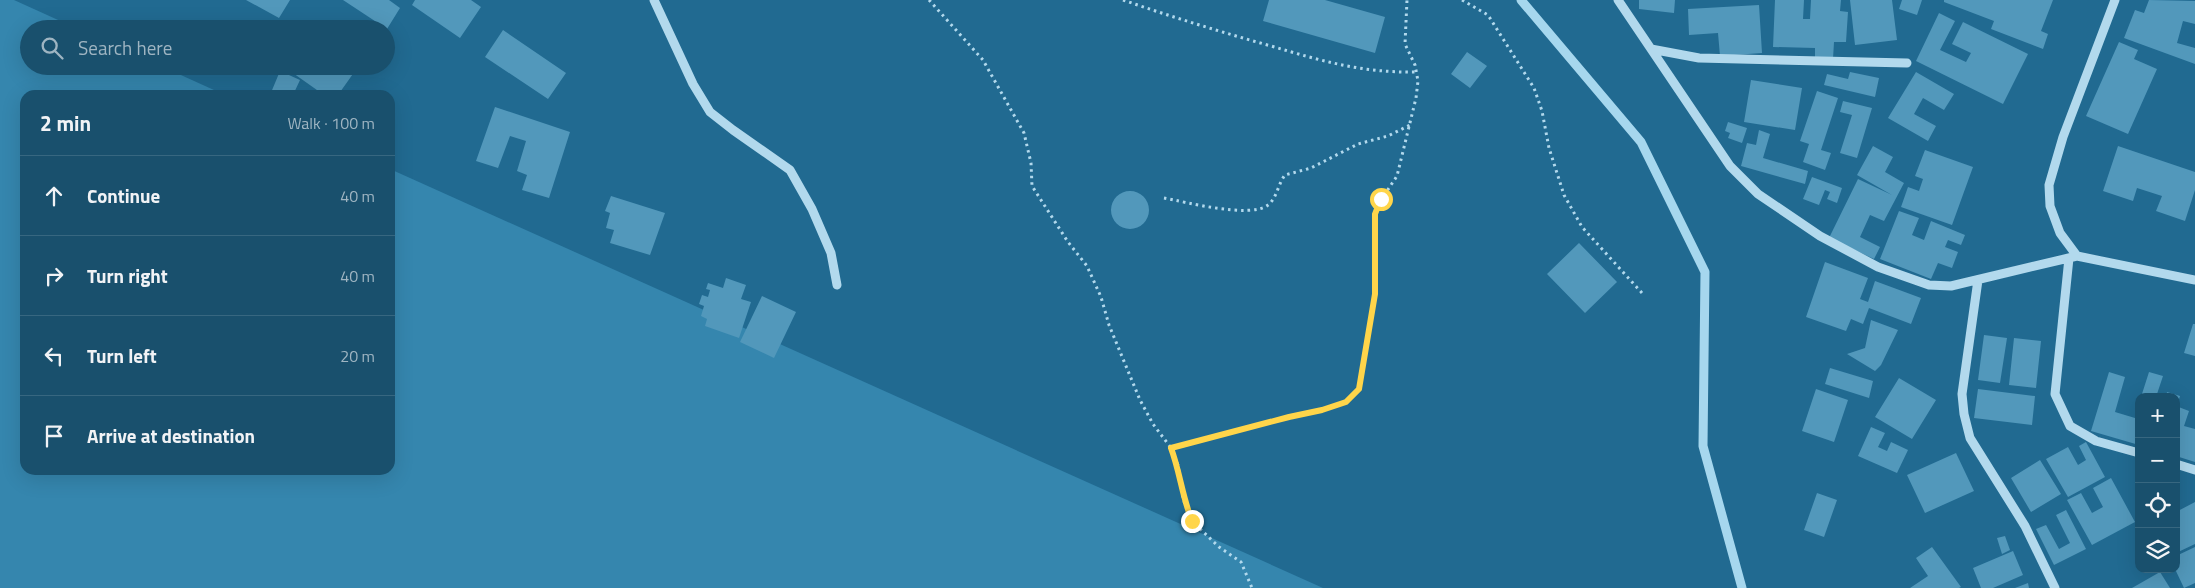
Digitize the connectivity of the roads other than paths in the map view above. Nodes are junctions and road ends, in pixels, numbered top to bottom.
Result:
1 (654, 0) edge
2 (1618, 0) edge
3 (2115, 0) edge
4 (1651, 48) junction
5 (1907, 63) dead end
6 (2073, 257) junction
7 (1978, 280) junction
8 (2195, 280) edge
9 (837, 285) dead end
10 (2135, 453) edge
11 (2180, 465) edge
12 (2195, 470) edge
13 (2055, 588) edge

1 - 9 street
2 - 4 street
3 - 6 street
4 - 5 street
4 - 7 street
6 - 7 street
6 - 8 street
6 - 10 street
7 - 13 street
11 - 12 street

